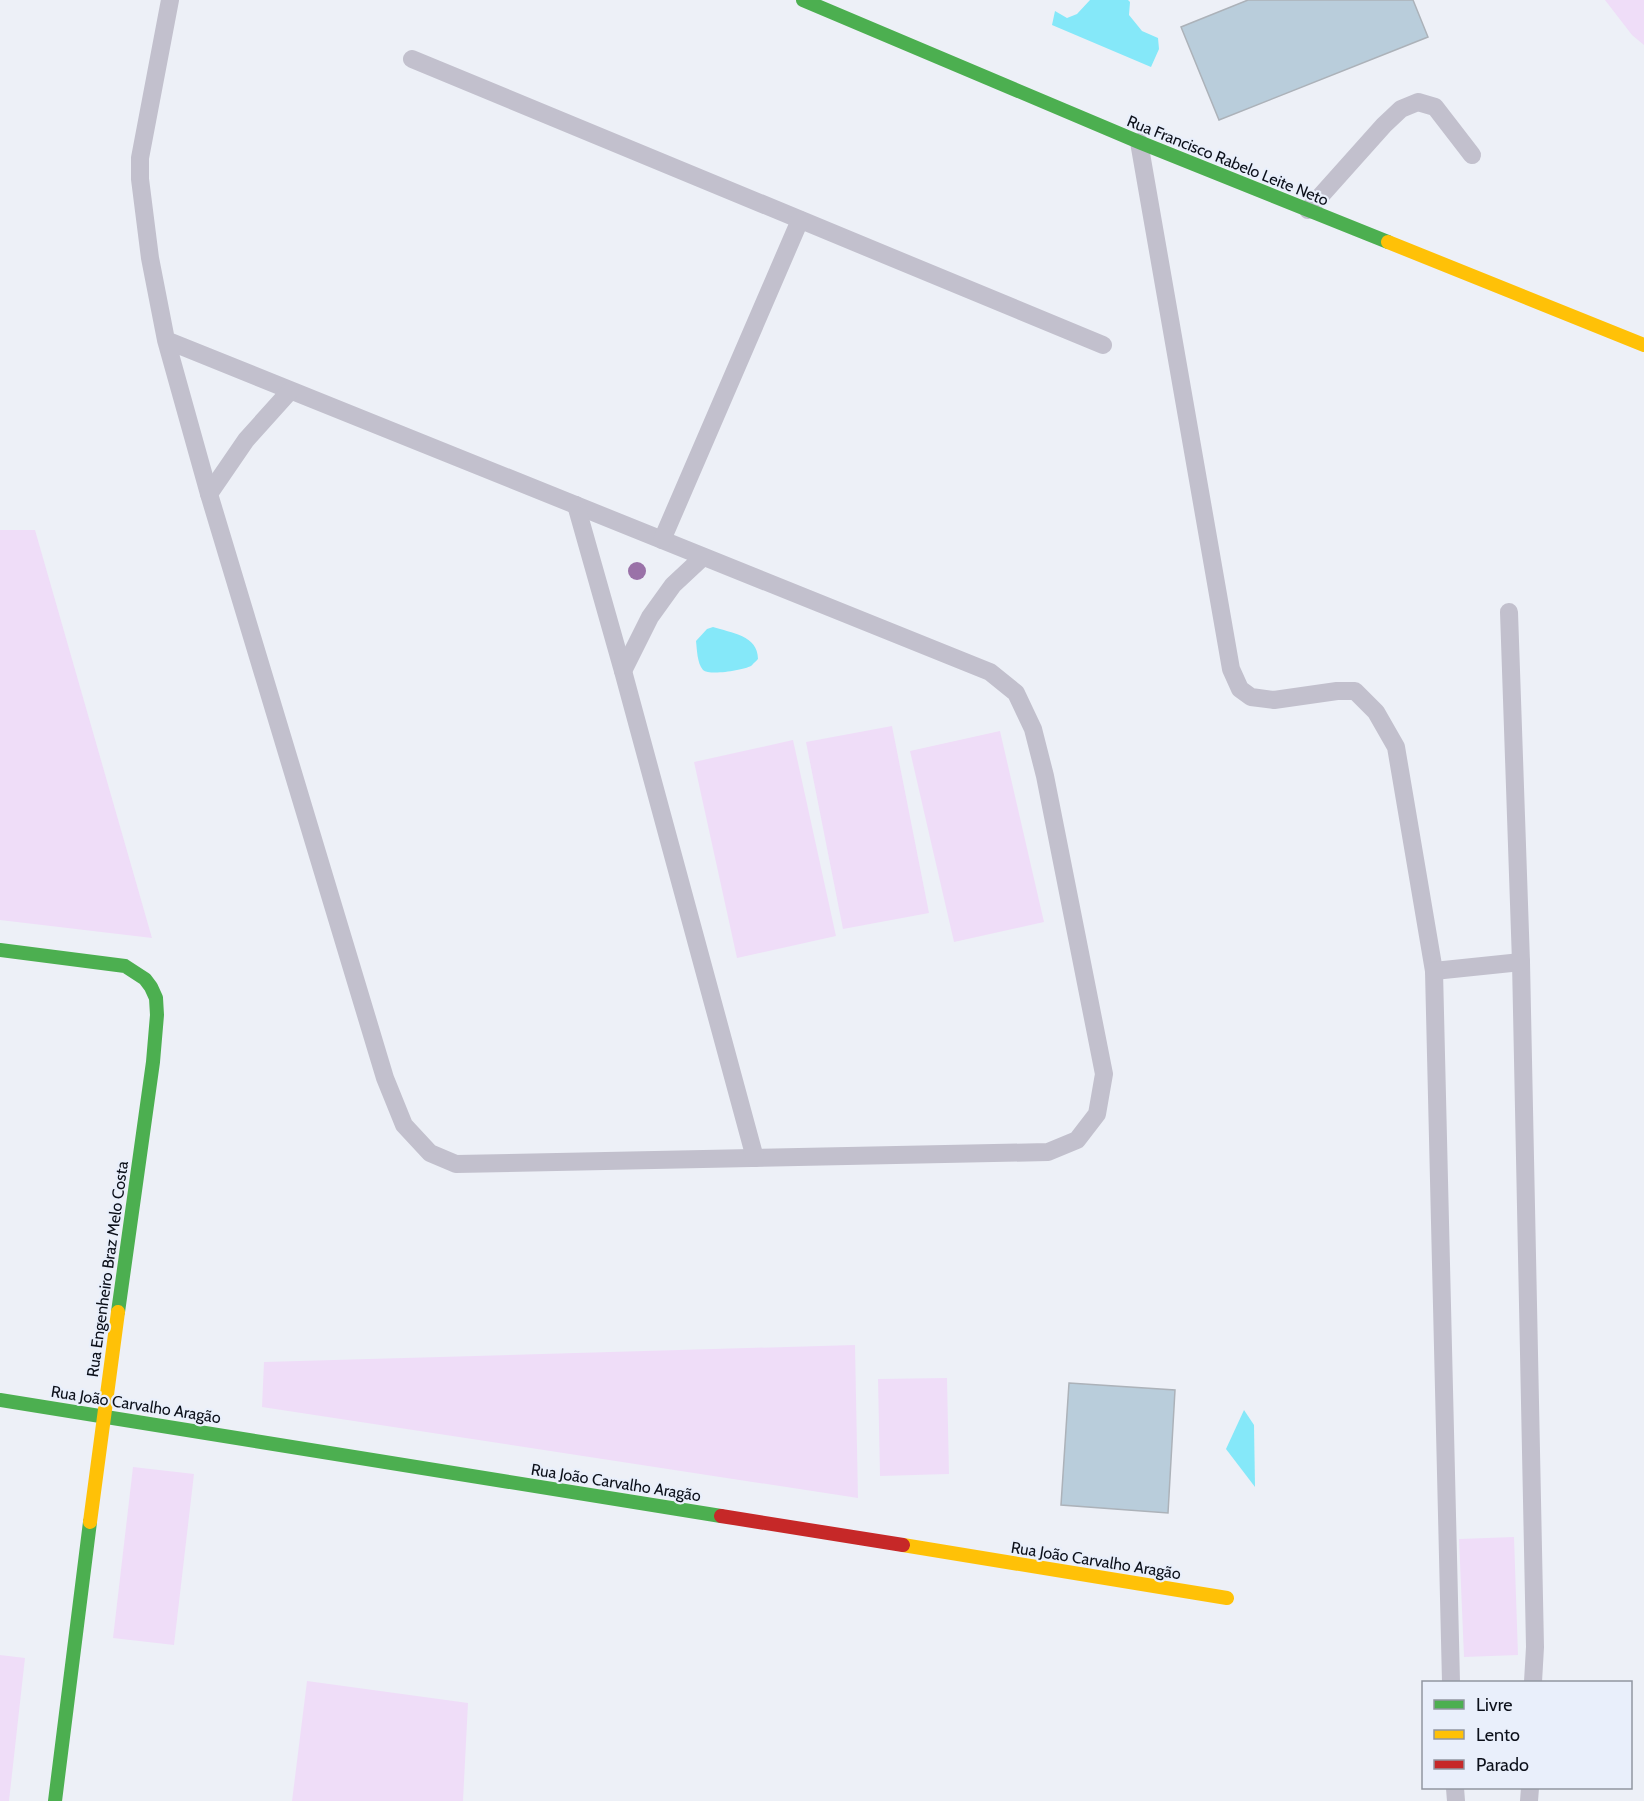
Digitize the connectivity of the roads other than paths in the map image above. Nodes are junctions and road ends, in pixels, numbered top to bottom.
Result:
1 (170, 0) edge
2 (803, 0) edge
3 (412, 59) dead end
4 (1139, 142) junction
5 (1472, 154) dead end
6 (1308, 210) junction
7 (800, 220) junction
8 (166, 340) junction
9 (1103, 345) dead end
10 (1644, 345) edge
11 (290, 391) junction
12 (209, 494) junction
13 (576, 505) junction
14 (662, 540) junction
15 (703, 557) junction
16 (1509, 612) dead end
17 (623, 671) junction
18 (0, 950) edge
19 (1521, 962) junction
20 (1434, 971) junction
21 (755, 1158) junction
22 (0, 1400) edge
23 (103, 1415) junction
24 (1227, 1598) dead end
25 (1451, 1681) edge
26 (1533, 1681) edge
27 (55, 1801) edge

1 - 8 lane
2 - 4 street, Rua Francisco Rabelo Leite Neto
3 - 7 lane
4 - 6 street, Rua Francisco Rabelo Leite Neto
4 - 20 lane
5 - 6 lane
6 - 10 street, Rua Francisco Rabelo Leite Neto
7 - 9 lane
7 - 14 lane
8 - 11 lane
8 - 12 lane
11 - 12 lane
11 - 13 lane
12 - 21 lane
13 - 14 lane
13 - 17 lane
14 - 15 lane
15 - 17 lane
15 - 21 lane
16 - 19 lane
17 - 21 lane
18 - 23 street, Rua Engenheiro Braz Melo Costa
19 - 20 lane
19 - 26 lane
20 - 25 lane
22 - 23 street, Rua João Carvalho Aragão
23 - 24 street, Rua João Carvalho Aragão
23 - 27 street, Rua Engenheiro Braz Melo Costa

